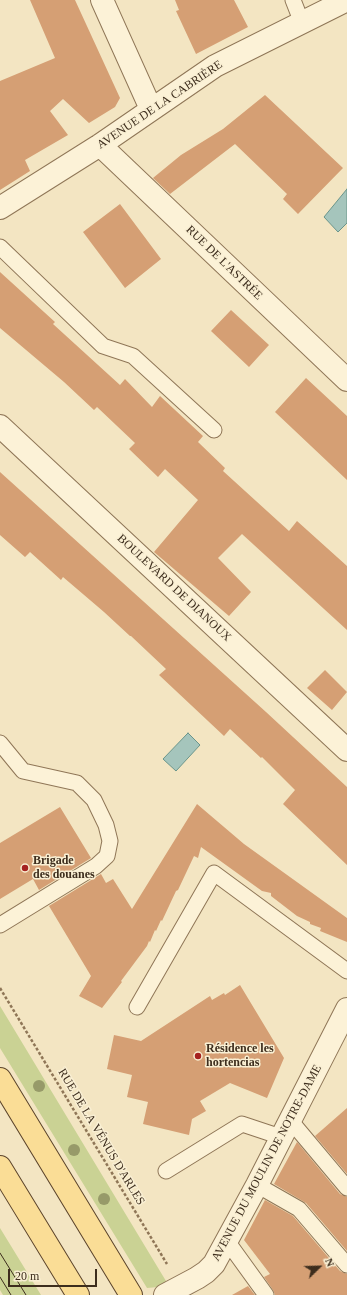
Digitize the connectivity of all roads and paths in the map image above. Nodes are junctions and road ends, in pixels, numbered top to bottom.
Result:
1 (102, 0) edge
2 (293, 0) edge
3 (347, 0) edge
4 (302, 22) junction
5 (151, 109) junction
6 (100, 145) junction
7 (0, 208) edge
8 (0, 247) edge
9 (347, 380) edge
10 (0, 426) edge
11 (214, 430) dead end
12 (0, 743) edge
13 (347, 750) edge
14 (0, 925) edge
15 (347, 971) edge
16 (0, 988) edge
17 (137, 1007) dead end
18 (347, 1010) edge
19 (0, 1079) edge
20 (286, 1129) junction
21 (0, 1167) edge
22 (166, 1171) dead end
23 (257, 1185) junction
24 (347, 1188) edge
25 (227, 1241) junction
26 (347, 1265) edge
27 (173, 1291) edge
28 (78, 1295) edge
29 (130, 1295) edge
30 (266, 1295) edge

1 - 5 street
2 - 4 lane
3 - 4 street, AVENUE DE LA CABRIÈRE
4 - 5 street, AVENUE DE LA CABRIÈRE
5 - 6 street, AVENUE DE LA CABRIÈRE
6 - 7 street, AVENUE DE LA CABRIÈRE
6 - 9 street, RUE DE L'ASTRÉE
8 - 11 lane
10 - 13 street, BOULEVARD DE DIANOUX
12 - 14 lane
15 - 17 lane
16 - 27 path, RUE DE LA VÉNUS D'ARLES
18 - 20 street, AVENUE DU MOULIN DE NOTRE-DAME
19 - 29 main road
20 - 22 lane
20 - 23 street, AVENUE DU MOULIN DE NOTRE-DAME
20 - 24 lane
21 - 28 main road
23 - 25 street, AVENUE DU MOULIN DE NOTRE-DAME
23 - 26 lane
25 - 27 street, AVENUE DU MOULIN DE NOTRE-DAME
25 - 30 lane

